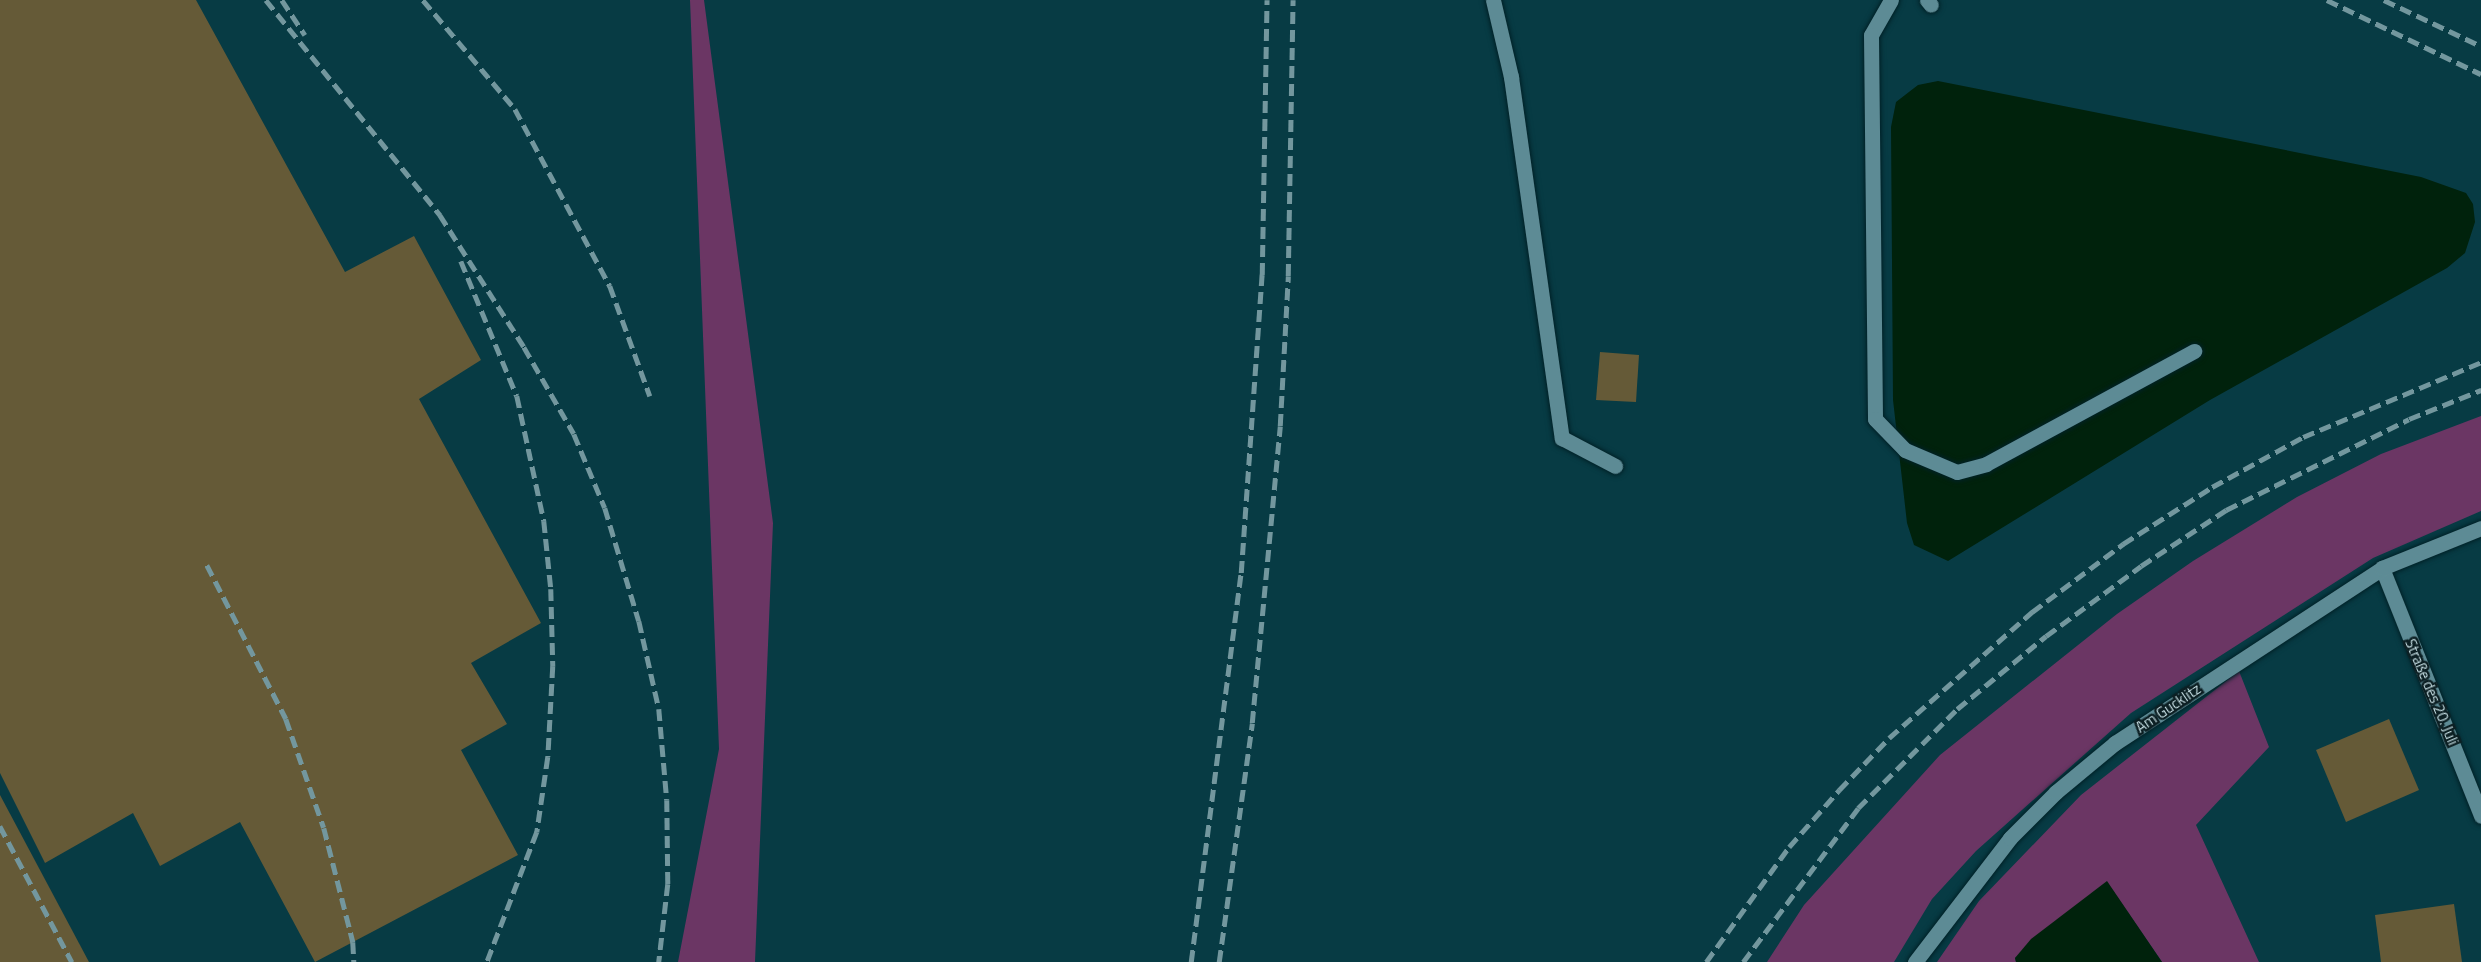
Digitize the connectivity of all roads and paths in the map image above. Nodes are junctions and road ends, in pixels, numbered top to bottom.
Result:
1 (1493, 0) edge
2 (1891, 0) edge
3 (2194, 351) dead end
4 (1615, 466) dead end
5 (2481, 528) edge
6 (2382, 568) junction
7 (2481, 816) edge
8 (1915, 962) edge

1 - 4 street
2 - 3 street
5 - 6 street, Am Gucklitz
6 - 7 street, Straße des 20. Juli
6 - 8 street, Am Gucklitz

